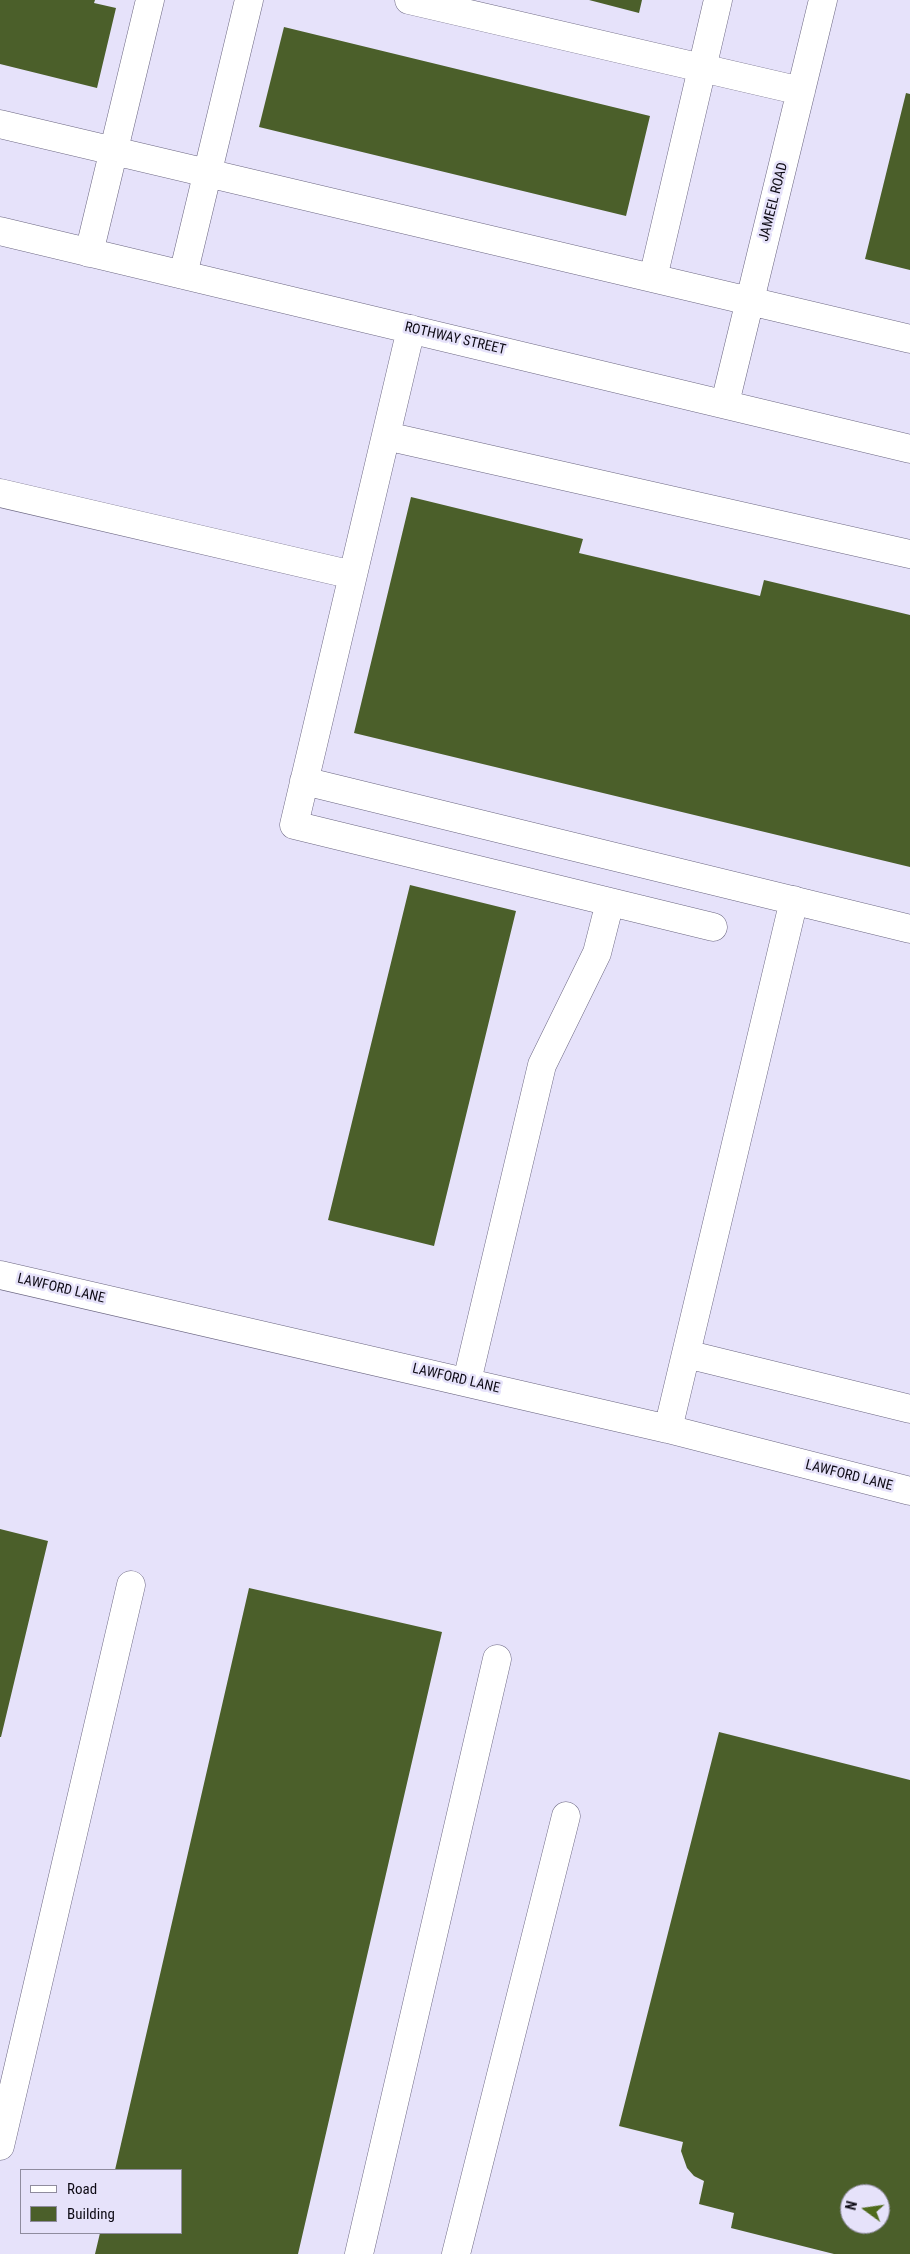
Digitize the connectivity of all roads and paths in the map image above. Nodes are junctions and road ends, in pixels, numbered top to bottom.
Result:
1 (150, 0) edge
2 (249, 0) edge
3 (409, 0) edge
4 (718, 0) edge
5 (823, 0) edge
6 (471, 7) edge
7 (702, 68) junction
8 (801, 91) junction
9 (0, 124) edge
10 (114, 151) junction
11 (208, 173) junction
12 (0, 231) edge
13 (89, 253) junction
14 (183, 275) junction
15 (653, 278) junction
16 (750, 301) junction
17 (411, 329) junction
18 (910, 339) edge
19 (725, 403) junction
20 (386, 436) junction
21 (910, 448) edge
22 (0, 493) edge
23 (909, 551) edge
24 (353, 575) junction
25 (304, 781) junction
26 (794, 900) junction
27 (610, 902) junction
28 (713, 927) dead end
29 (910, 929) edge
30 (0, 1275) edge
31 (686, 1354) junction
32 (467, 1381) junction
33 (910, 1409) edge
34 (668, 1429) junction
35 (910, 1491) edge
36 (131, 1585) dead end
37 (497, 1659) dead end
38 (566, 1816) dead end
39 (0, 2146) edge
40 (359, 2254) edge
41 (456, 2254) edge

1 - 10 street
2 - 11 street
3 - 6 street
4 - 7 street
5 - 8 street, JAMEEL ROAD
6 - 7 street
7 - 8 street
7 - 15 street
8 - 16 street, JAMEEL ROAD
9 - 10 street
10 - 11 street
10 - 13 street
11 - 14 street
11 - 15 street
12 - 13 street, ROTHWAY STREET
13 - 14 street, ROTHWAY STREET
14 - 17 street, ROTHWAY STREET
15 - 16 street
16 - 18 street
16 - 19 street, JAMEEL ROAD
17 - 19 street, ROTHWAY STREET
17 - 20 street
19 - 21 street, ROTHWAY STREET
20 - 23 street
20 - 24 street
22 - 24 street
24 - 25 street
25 - 26 street
25 - 27 street
26 - 29 street
26 - 31 street
27 - 28 street
27 - 32 street
30 - 32 street, LAWFORD LANE
31 - 33 street
31 - 34 street
32 - 34 street, LAWFORD LANE
34 - 35 street, LAWFORD LANE
36 - 39 street
37 - 40 street
38 - 41 street

